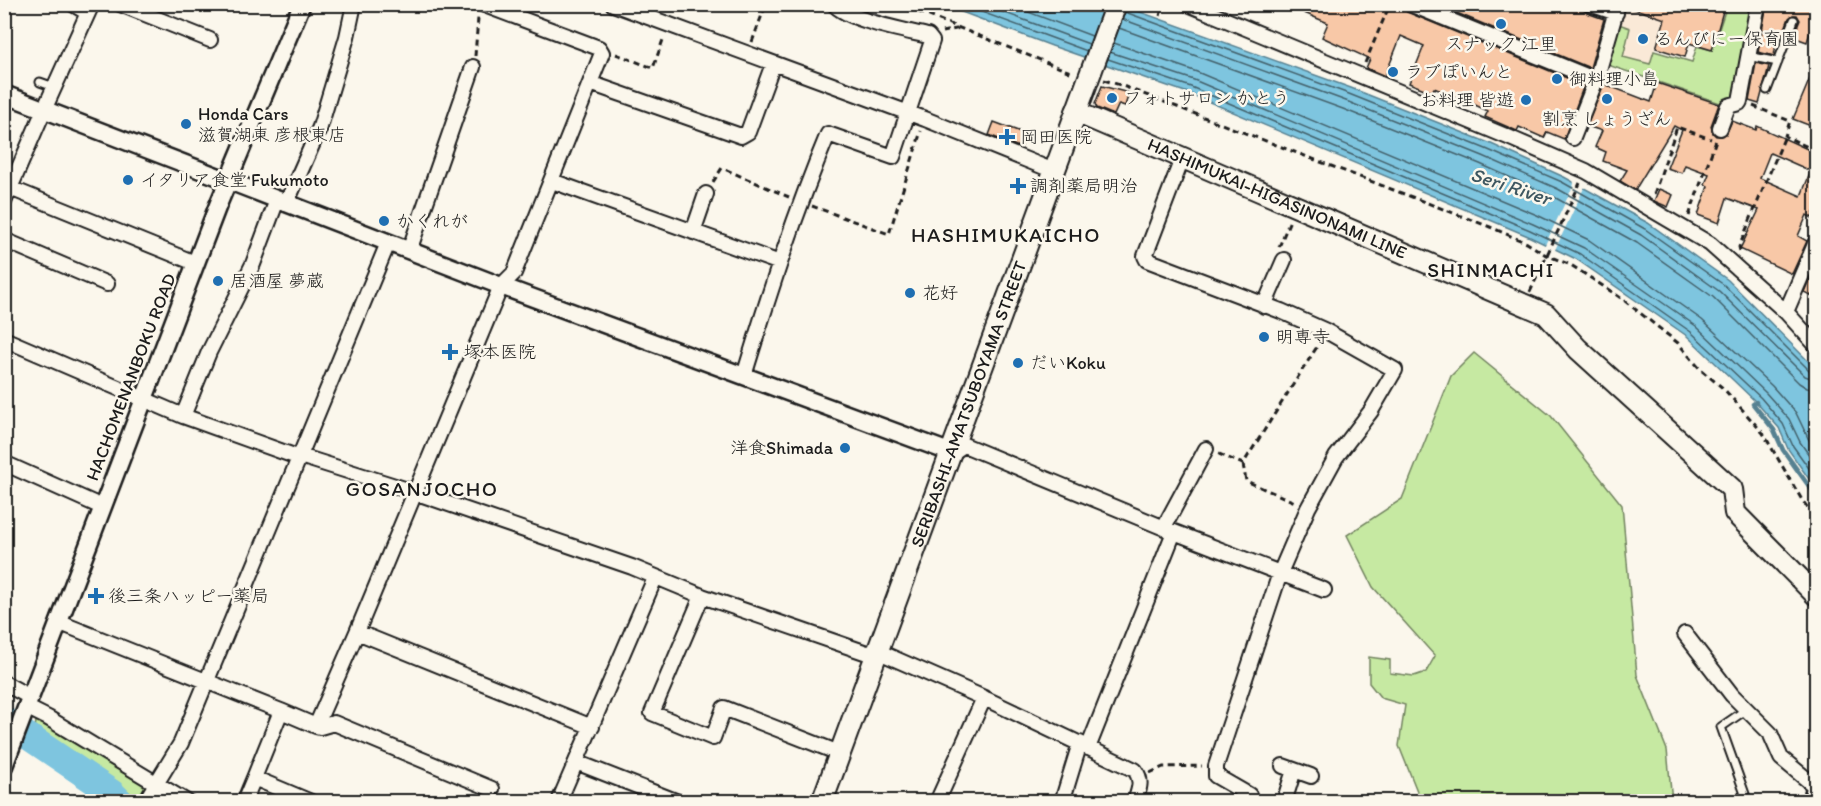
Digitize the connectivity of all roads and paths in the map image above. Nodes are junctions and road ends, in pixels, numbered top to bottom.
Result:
1 (73, 4) edge
2 (120, 4) edge
3 (302, 4) edge
4 (354, 4) edge
5 (613, 4) edge
6 (766, 4) edge
7 (834, 4) edge
8 (899, 4) edge
9 (1116, 4) edge
10 (1162, 4) edge
11 (1188, 4) edge
12 (1390, 4) edge
13 (1410, 4) edge
14 (1590, 4) edge
15 (1758, 4) edge
16 (90, 9) edge
17 (480, 9) edge
18 (1617, 9) edge
19 (1160, 16) dead end
20 (1794, 20) dead end
21 (668, 26) junction
22 (961, 28) junction
23 (928, 36) junction
24 (210, 40) dead end
25 (600, 51) junction
26 (747, 55) junction
27 (1748, 56) junction
28 (1367, 57) dead end
29 (1778, 62) junction
30 (773, 64) junction
31 (473, 67) joint
32 (1090, 76) junction
33 (1597, 78) junction
34 (40, 82) dead end
35 (590, 83) junction
36 (54, 87) junction
37 (1767, 90) dead end
38 (4, 94) edge
39 (1740, 101) junction
40 (44, 110) junction
41 (1076, 112) junction
42 (908, 113) junction
43 (925, 119) junction
44 (1717, 128) dead end
45 (1785, 136) junction
46 (1573, 138) dead end
47 (1816, 151) edge
48 (1182, 159) junction
49 (1054, 171) junction
50 (1582, 179) dead end
51 (227, 181) junction
52 (552, 181) junction
53 (10, 188) junction
54 (706, 194) joint
55 (1654, 194) dead end
56 (800, 201) junction
57 (4, 202) edge
58 (282, 202) junction
59 (1290, 219) dead end
60 (1688, 219) dead end
61 (693, 232) junction
62 (4, 240) edge
63 (1816, 242) edge
64 (388, 243) junction
65 (409, 251) junction
66 (1740, 253) dead end
67 (1546, 255) junction
68 (1284, 260) joint
69 (195, 263) junction
70 (780, 263) junction
71 (107, 284) dead end
72 (501, 285) junction
73 (1525, 304) junction
74 (1264, 306) junction
75 (1786, 312) junction
76 (1326, 331) junction
77 (4, 339) edge
78 (1816, 345) edge
79 (744, 375) junction
80 (144, 398) junction
81 (183, 416) junction
82 (1206, 449) joint
83 (952, 453) junction
84 (300, 457) junction
85 (4, 463) edge
86 (1243, 464) junction
87 (414, 492) junction
88 (102, 507) junction
89 (1308, 508) junction
90 (1816, 519) edge
91 (1169, 530) junction
92 (1280, 573) junction
93 (655, 578) junction
94 (1324, 590) dead end
95 (1816, 595) edge
96 (702, 596) junction
97 (58, 622) junction
98 (357, 632) junction
99 (1685, 634) dead end
100 (877, 651) junction
101 (4, 682) edge
102 (207, 682) junction
103 (984, 698) junction
104 (27, 706) junction
105 (1747, 709) junction
106 (281, 711) junction
107 (316, 726) junction
108 (591, 727) junction
109 (1084, 745) junction
110 (839, 753) junction
111 (8, 754) edge
112 (576, 762) junction
113 (1216, 766) junction
114 (1149, 774) dead end
115 (1311, 776) dead end
116 (254, 778) junction
117 (157, 783) junction
118 (492, 789) dead end
119 (1814, 791) edge
120 (560, 799) dead end
121 (145, 801) edge
122 (187, 801) edge
123 (244, 801) edge
124 (310, 801) edge
125 (678, 801) edge
126 (822, 801) edge
127 (938, 801) edge
128 (1062, 801) edge
129 (1135, 801) edge
130 (1251, 801) edge
131 (1284, 801) edge
132 (1734, 801) edge

1 - 16 street
2 - 24 street
3 - 51 street, HACHOMENANBOKU ROAD
4 - 58 street
5 - 21 street
6 - 26 path
7 - 23 street
8 - 22 path
9 - 32 main road, SERIBASHI-AMATSUBOYAMA STREET
10 - 19 path
11 - 75 street
12 - 28 path
13 - 33 street
14 - 18 street
15 - 27 street
16 - 36 street
17 - 25 street
17 - 31 path
18 - 33 street
20 - 29 lane
21 - 25 path
21 - 26 street
22 - 23 path
22 - 32 path
23 - 42 street
25 - 35 street
26 - 30 street
27 - 29 lane
27 - 39 street
29 - 37 lane
30 - 35 street
30 - 42 street
31 - 65 street
32 - 41 main road, SERIBASHI-AMATSUBOYAMA STREET
32 - 67 path
33 - 46 street
34 - 36 lane
35 - 52 street
36 - 40 street
38 - 40 street
39 - 44 street
39 - 45 path
40 - 51 street
40 - 53 street
41 - 48 main road, HASHIMUKAI-HIGASINONAMI LINE
41 - 49 main road, SERIBASHI-AMATSUBOYAMA STREET
42 - 43 street
42 - 56 street
43 - 49 street
43 - 56 path
45 - 47 path
45 - 66 path
48 - 73 main road, HASHIMUKAI-HIGASINONAMI LINE
48 - 74 street
49 - 83 main road, SERIBASHI-AMATSUBOYAMA STREET
50 - 67 path
51 - 58 street
51 - 69 street, HACHOMENANBOKU ROAD
52 - 61 street
52 - 72 street
53 - 57 street
53 - 69 street
54 - 56 path
54 - 61 street
55 - 60 path
56 - 70 street
58 - 64 street
58 - 81 street
59 - 68 path
61 - 70 street
62 - 71 street
63 - 75 street
64 - 65 street
64 - 84 street
65 - 72 street
67 - 73 path
67 - 90 path
68 - 74 street
69 - 80 street, HACHOMENANBOKU ROAD
70 - 79 street
72 - 79 street
72 - 87 street
73 - 95 main road, HASHIMUKAI-HIGASINONAMI LINE
74 - 76 street
75 - 78 street
76 - 86 path
76 - 89 street
77 - 80 street
79 - 83 street
80 - 81 street
80 - 88 street, HACHOMENANBOKU ROAD
81 - 84 street
82 - 86 path
82 - 91 street
83 - 91 street
83 - 100 main road, SERIBASHI-AMATSUBOYAMA STREET
84 - 87 street
84 - 102 street
85 - 88 street
86 - 89 path
87 - 93 street
87 - 98 street
88 - 97 street, HACHOMENANBOKU ROAD
89 - 92 street
91 - 92 street
91 - 109 street
92 - 94 street
92 - 113 street
93 - 96 street
93 - 108 street
96 - 100 street
96 - 110 street
97 - 102 street
97 - 104 street, HACHOMENANBOKU ROAD
98 - 107 street
98 - 108 street
99 - 105 street
100 - 103 street
100 - 110 main road, SERIBASHI-AMATSUBOYAMA STREET
101 - 104 street
102 - 106 street
102 - 117 street
103 - 109 street
103 - 127 street
104 - 111 street, HACHOMENANBOKU ROAD
104 - 117 street
105 - 119 street
105 - 132 lane
106 - 107 street
106 - 116 street
107 - 118 street
108 - 112 street
109 - 128 street
109 - 129 street
110 - 126 main road, SERIBASHI-AMATSUBOYAMA STREET
112 - 120 street
112 - 125 street
113 - 114 path
113 - 130 street
115 - 131 street
116 - 123 street
116 - 124 street
117 - 121 street
117 - 122 street

